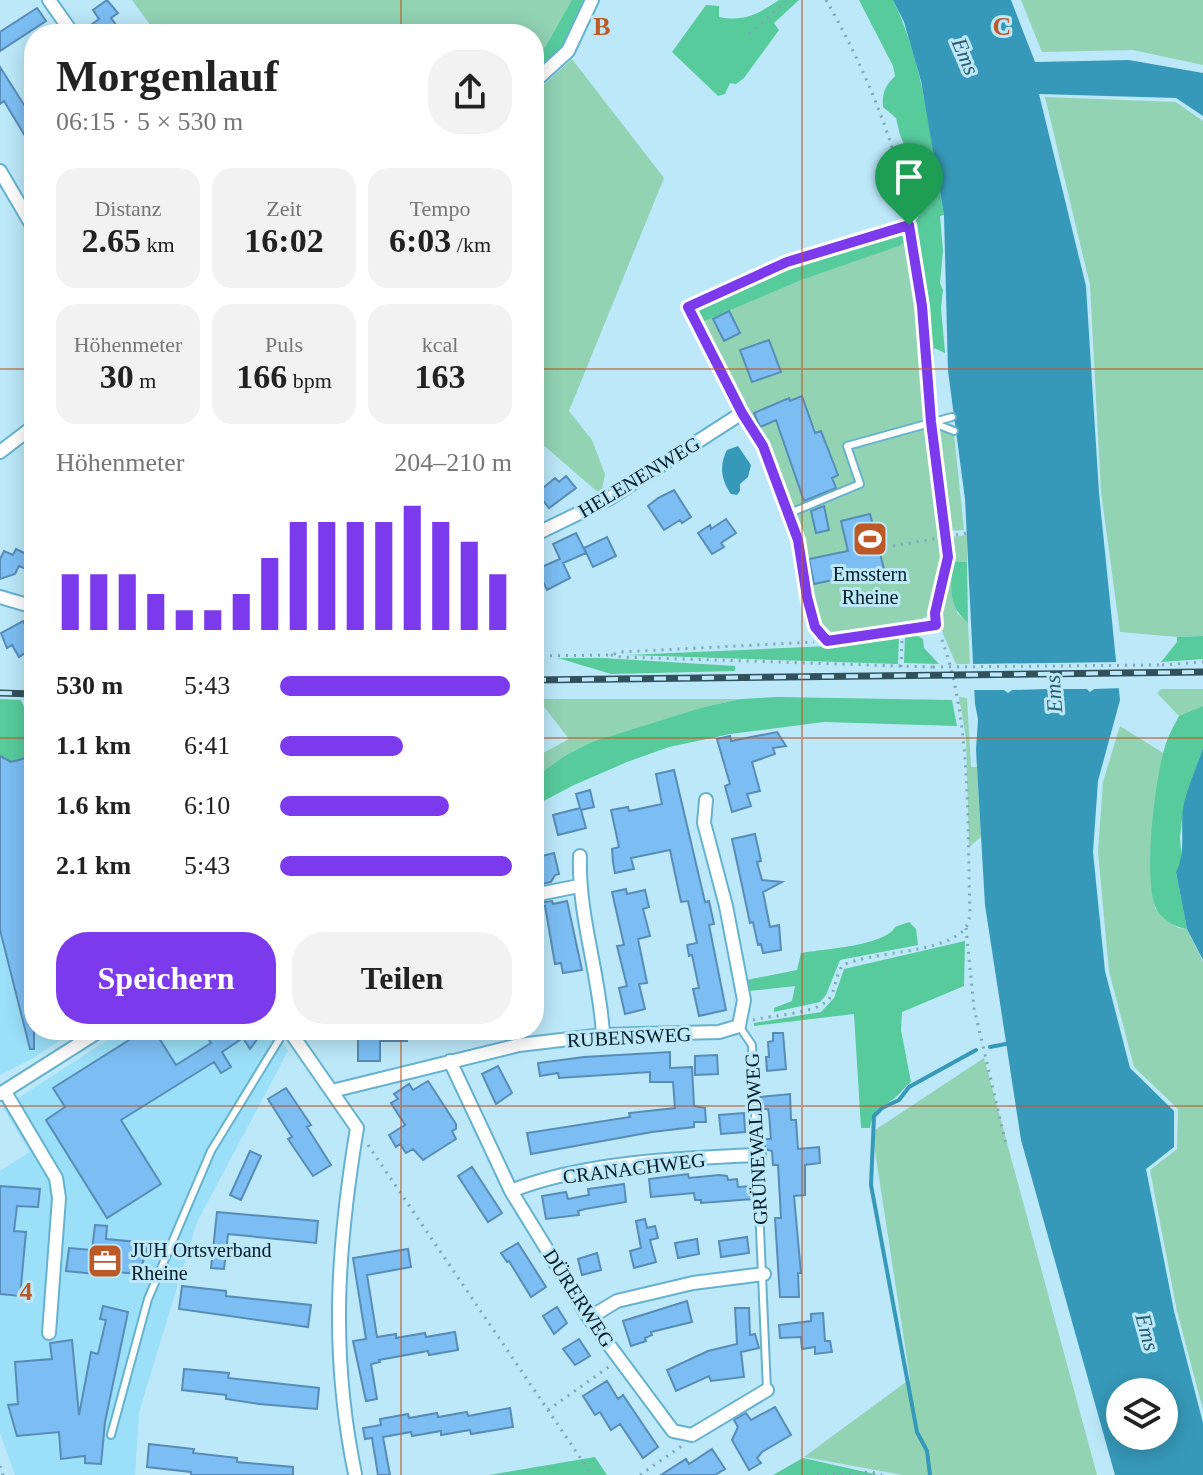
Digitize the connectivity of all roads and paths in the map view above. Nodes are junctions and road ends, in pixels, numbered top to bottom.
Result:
1 (49, 0) edge
2 (592, 0) edge
3 (788, 0) edge
4 (826, 0) edge
5 (66, 24) edge
6 (749, 34) dead end
7 (544, 73) edge
8 (0, 171) edge
9 (24, 212) edge
10 (909, 225) junction
11 (688, 307) joint
12 (742, 413) junction
13 (952, 417) dead end
14 (931, 422) junction
15 (954, 431) dead end
16 (24, 434) edge
17 (0, 452) edge
18 (790, 513) junction
19 (544, 530) edge
20 (967, 533) dead end
21 (945, 535) junction
22 (893, 546) dead end
23 (0, 597) edge
24 (24, 604) edge
25 (936, 625) junction
26 (903, 630) junction
27 (827, 641) junction
28 (611, 655) junction
29 (544, 656) edge
30 (1203, 662) edge
31 (901, 667) junction
32 (706, 800) dead end
33 (580, 856) dead end
34 (579, 886) junction
35 (544, 893) edge
36 (966, 928) junction
37 (739, 1026) junction
38 (603, 1035) junction
39 (85, 1040) edge
40 (281, 1040) edge
41 (294, 1040) edge
42 (450, 1061) junction
43 (332, 1091) junction
44 (2, 1093) edge
45 (357, 1128) junction
46 (1006, 1144) dead end
47 (759, 1155) junction
48 (511, 1191) junction
49 (764, 1274) junction
50 (589, 1318) junction
51 (49, 1333) dead end
52 (620, 1359) junction
53 (767, 1390) joint
54 (548, 1410) junction
55 (111, 1435) dead end
56 (692, 1435) junction
57 (0, 1466) edge
58 (355, 1474) edge
59 (3, 1475) edge
60 (592, 1475) edge
61 (640, 1475) edge
62 (817, 1475) edge
63 (882, 1475) edge

1 - 5 street
2 - 7 street
3 - 6 path
4 - 10 path
8 - 9 street
10 - 11 path
10 - 14 path
11 - 12 lane
12 - 18 lane
12 - 19 street, HELENENWEG
13 - 14 lane
14 - 15 lane
14 - 18 lane
14 - 21 path
16 - 17 street
18 - 27 lane
20 - 21 path
21 - 22 path
21 - 25 path
23 - 24 street
25 - 26 lane
25 - 36 path
26 - 27 lane
26 - 31 path
27 - 28 path
28 - 29 path
28 - 31 path
30 - 31 path, bridge
32 - 37 street, GRÜNEWALDWEG
33 - 34 street
34 - 35 street
34 - 38 street
36 - 37 path
36 - 46 path
37 - 38 street, RUBENSWEG
37 - 47 lane, GRÜNEWALDWEG
38 - 42 street, RUBENSWEG
39 - 44 street
40 - 55 lane
41 - 43 street
42 - 43 street, RUBENSWEG
42 - 48 street, DÜRERWEG
43 - 45 street
44 - 51 street
45 - 54 path
45 - 58 street
47 - 48 street, CRANACHWEG
47 - 49 lane, GRÜNEWALDWEG
48 - 50 street, DÜRERWEG
49 - 50 street
49 - 53 lane, GRÜNEWALDWEG
50 - 52 street, DÜRERWEG
52 - 54 path
52 - 56 street, DÜRERWEG
53 - 56 street
54 - 60 path
56 - 61 path
57 - 59 path
62 - 63 path

